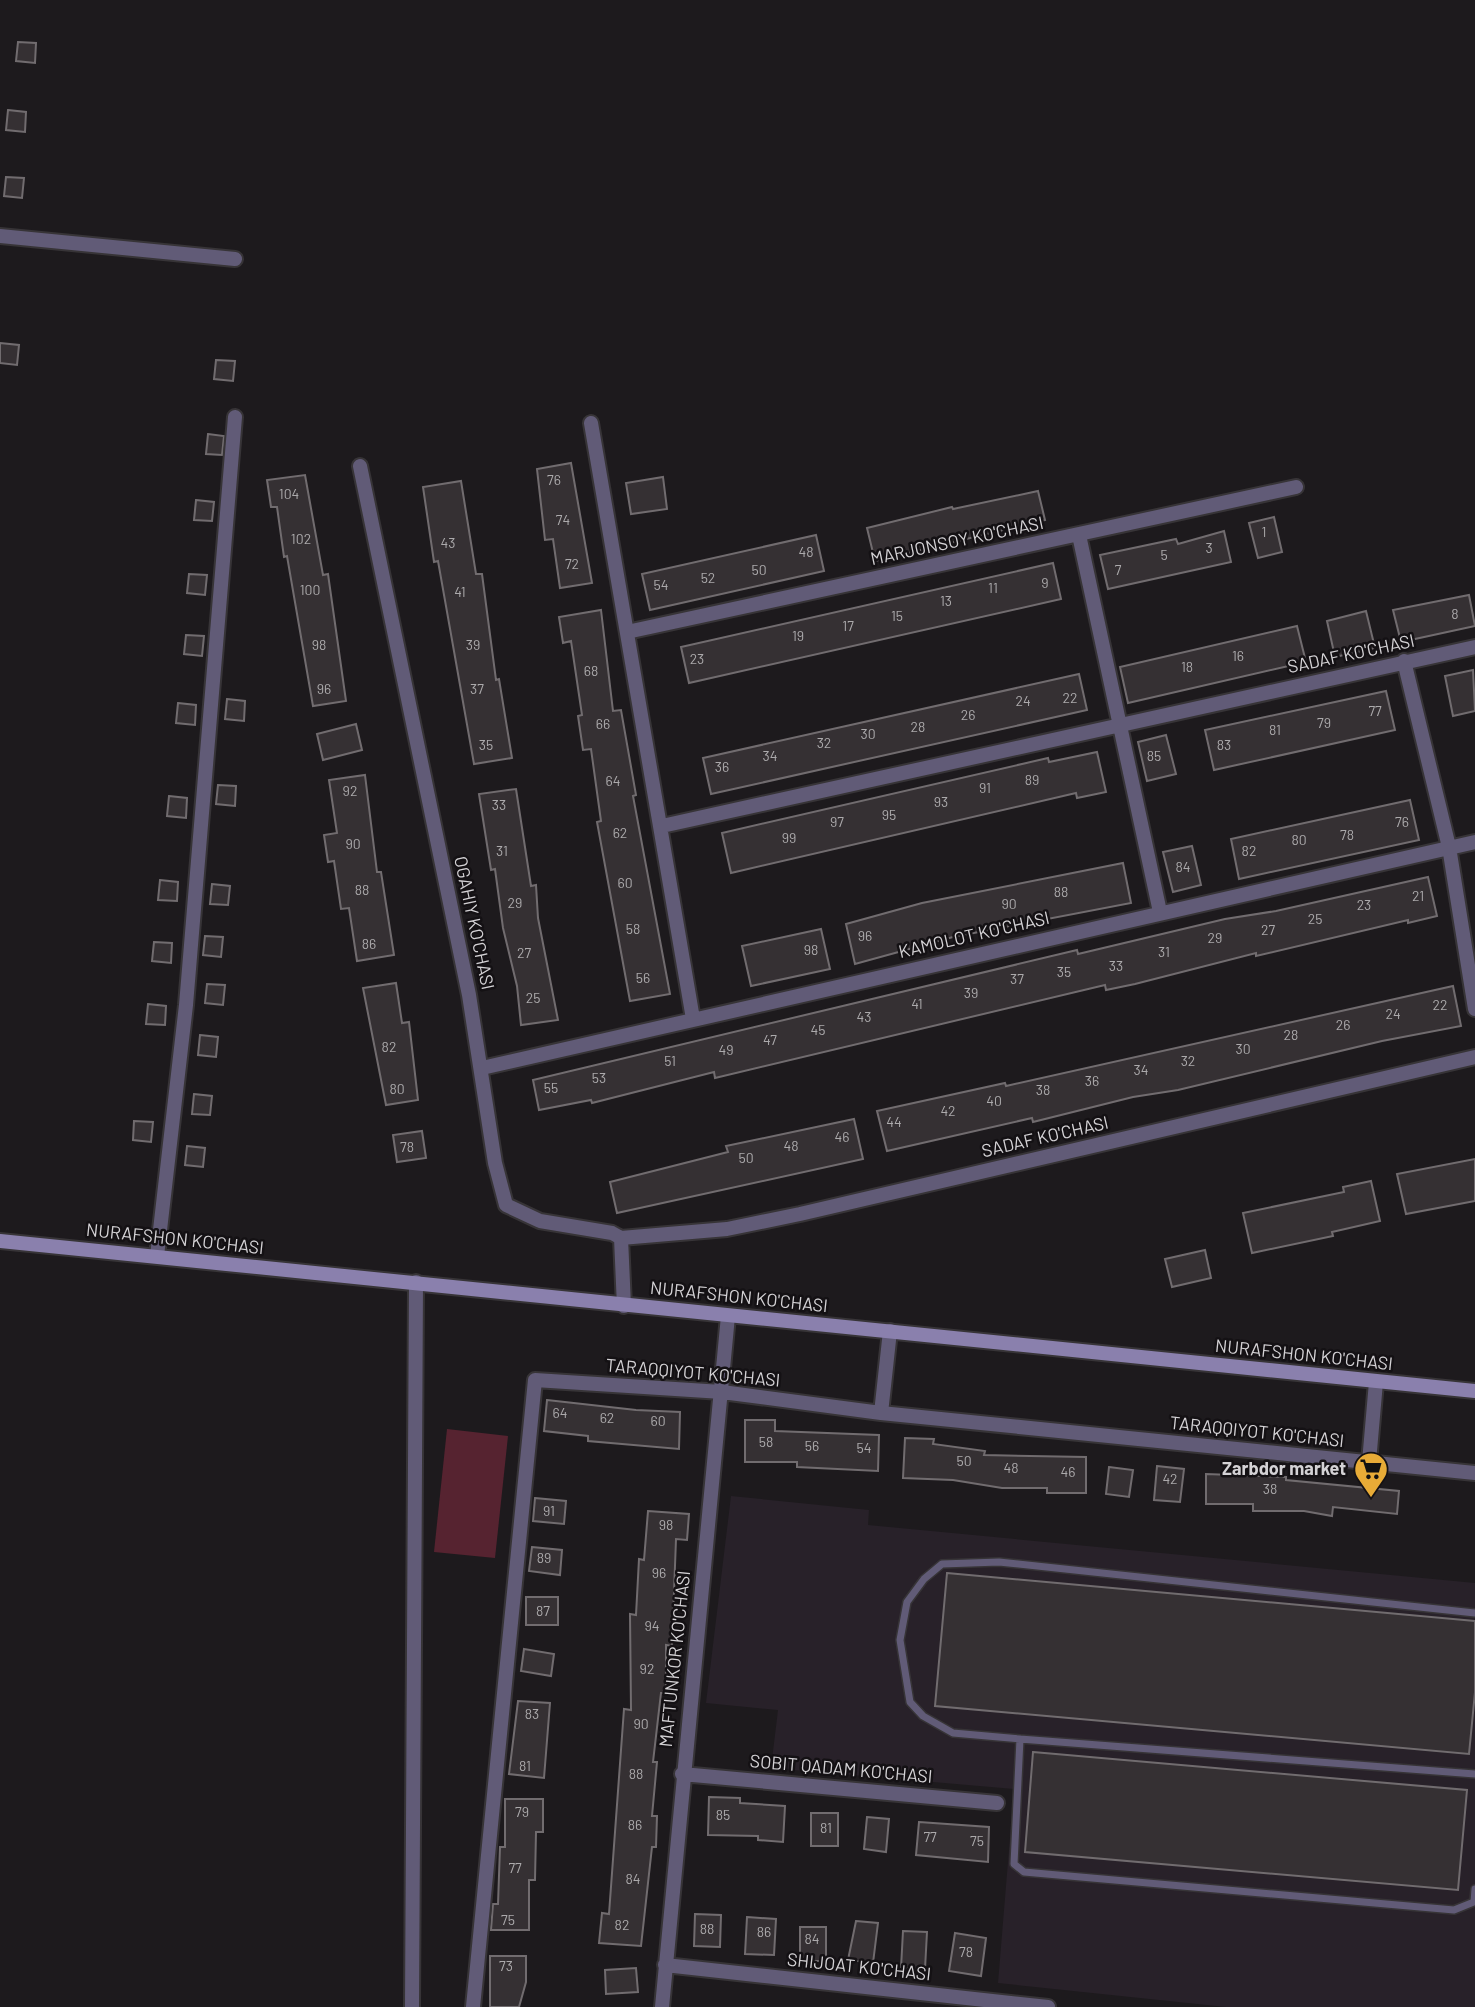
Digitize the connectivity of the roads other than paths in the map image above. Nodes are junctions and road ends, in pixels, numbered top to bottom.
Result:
1 (0, 236) edge
2 (235, 259) dead end
3 (235, 417) dead end
4 (591, 422) dead end
5 (360, 466) dead end
6 (1296, 487) dead end
7 (1079, 535) junction
8 (627, 632) junction
9 (1475, 647) edge
10 (1404, 661) junction
11 (1118, 724) junction
12 (662, 826) junction
13 (1475, 842) edge
14 (1449, 847) junction
15 (1160, 912) junction
16 (1475, 1009) edge
17 (693, 1019) junction
18 (1475, 1057) edge
19 (482, 1068) junction
20 (621, 1238) junction
21 (0, 1241) edge
22 (157, 1256) junction
23 (416, 1282) junction
24 (624, 1306) junction
25 (728, 1316) junction
26 (890, 1331) junction
27 (1377, 1381) junction
28 (1475, 1391) edge
29 (722, 1392) junction
30 (881, 1413) junction
31 (1369, 1462) junction
32 (1475, 1472) edge
33 (1475, 1613) edge
34 (1020, 1739) junction
35 (682, 1774) junction
36 (1475, 1774) edge
37 (997, 1803) dead end
38 (1475, 1889) edge
39 (665, 1965) junction
40 (412, 2007) edge
41 (473, 2007) edge
42 (662, 2007) edge
43 (1048, 2007) edge

1 - 2 street
3 - 22 street
4 - 8 street
5 - 19 street, OGAHIY KO'CHASI
6 - 7 street, MARJONSOY KO'CHASI
7 - 8 street, MARJONSOY KO'CHASI
7 - 11 street
8 - 12 street
9 - 10 street, SADAF KO'CHASI
10 - 11 street, SADAF KO'CHASI
10 - 14 street
11 - 12 street, SADAF KO'CHASI
11 - 15 street
12 - 17 street
13 - 14 street, KAMOLOT KO'CHASI
14 - 15 street, KAMOLOT KO'CHASI
14 - 16 street
15 - 17 street, KAMOLOT KO'CHASI
17 - 19 street, KAMOLOT KO'CHASI
18 - 20 street, SADAF KO'CHASI
19 - 20 street, OGAHIY KO'CHASI
20 - 24 street
21 - 22 street, NURAFSHON KO'CHASI
22 - 23 street, NURAFSHON KO'CHASI
23 - 24 street, NURAFSHON KO'CHASI
23 - 40 street
24 - 25 street, NURAFSHON KO'CHASI
25 - 26 street, NURAFSHON KO'CHASI
25 - 29 street, MAFTUNKOR KO'CHASI
26 - 27 street, NURAFSHON KO'CHASI
26 - 30 street
27 - 28 street, NURAFSHON KO'CHASI
27 - 31 street
29 - 30 street, TARAQQIYOT KO'CHASI
29 - 35 street, MAFTUNKOR KO'CHASI
29 - 41 street, TARAQQIYOT KO'CHASI
30 - 31 street, TARAQQIYOT KO'CHASI
31 - 32 street, TARAQQIYOT KO'CHASI
33 - 34 lane
34 - 36 lane
34 - 38 lane
35 - 37 street, SOBIT QADAM KO'CHASI
35 - 39 street, MAFTUNKOR KO'CHASI
39 - 42 street, MAFTUNKOR KO'CHASI
39 - 43 street, SHIJOAT KO'CHASI

